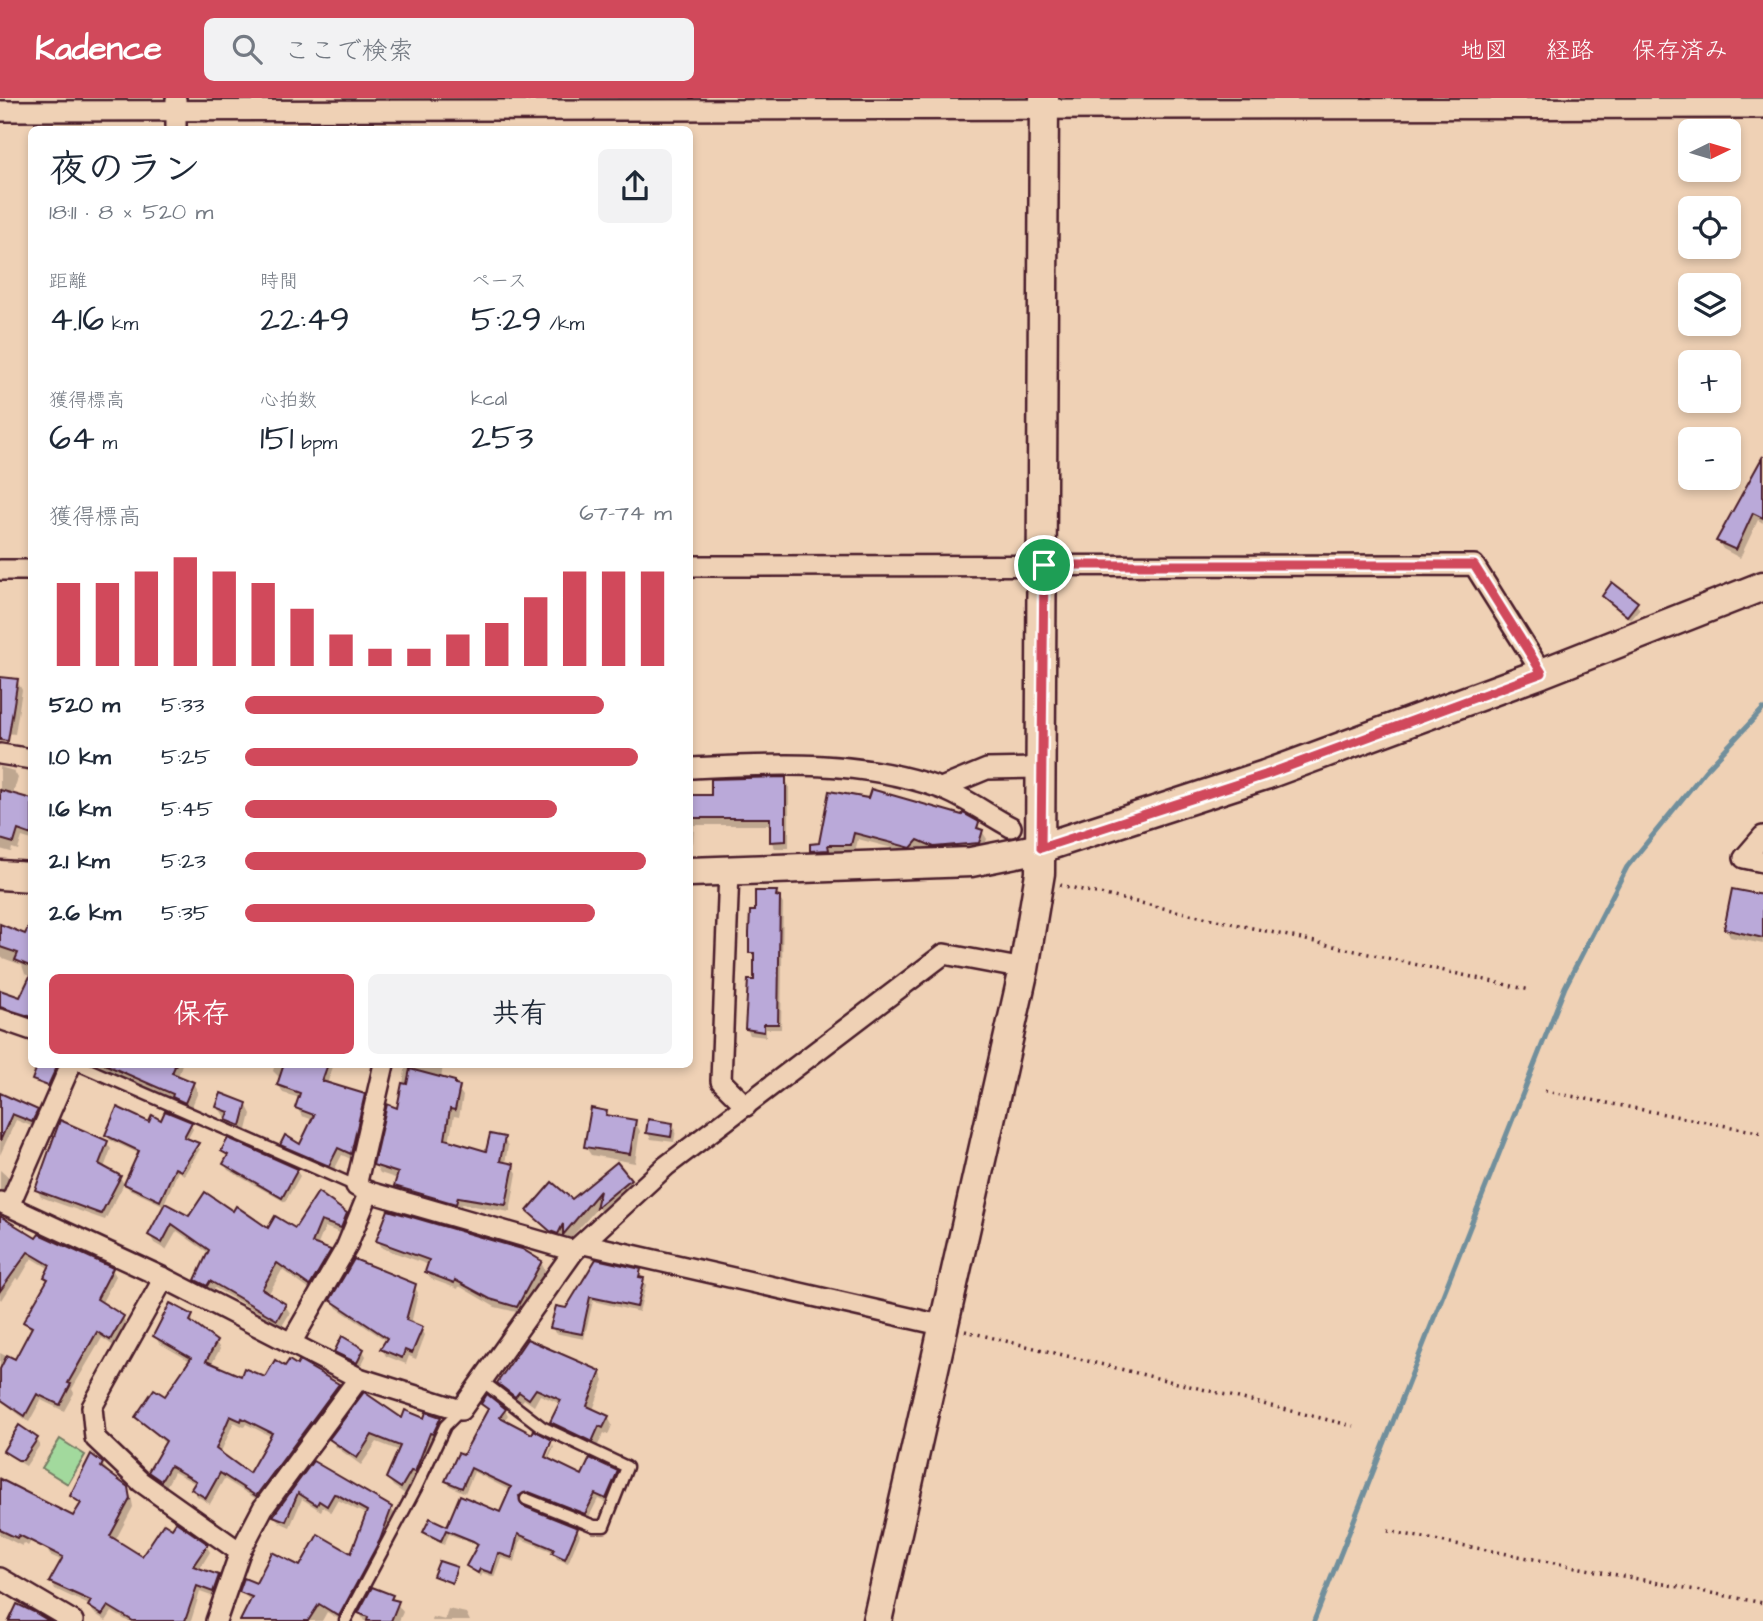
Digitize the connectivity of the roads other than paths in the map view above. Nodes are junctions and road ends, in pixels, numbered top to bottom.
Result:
1 (1044, 103) edge
2 (1763, 108) edge
3 (0, 111) edge
4 (176, 113) edge
5 (1044, 565) junction
6 (693, 566) edge
7 (0, 570) edge
8 (28, 570) edge
9 (1763, 586) edge
10 (1542, 673) junction
11 (0, 754) edge
12 (28, 758) edge
13 (693, 768) edge
14 (1041, 768) junction
15 (942, 788) junction
16 (1011, 827) dead end
17 (1763, 836) edge
18 (1041, 848) junction
19 (1763, 862) edge
20 (693, 872) edge
21 (729, 872) junction
22 (0, 875) edge
23 (28, 877) edge
24 (1024, 969) junction
25 (0, 1019) edge
26 (28, 1029) edge
27 (69, 1068) edge
28 (86, 1068) edge
29 (383, 1068) edge
30 (746, 1106) junction
31 (362, 1189) junction
32 (5, 1204) edge
33 (579, 1248) junction
34 (164, 1278) junction
35 (944, 1326) junction
36 (291, 1343) junction
37 (359, 1378) junction
38 (482, 1381) junction
39 (461, 1410) junction
40 (526, 1499) dead end
41 (240, 1552) junction
42 (0, 1578) edge
43 (74, 1621) edge
44 (216, 1621) edge
45 (345, 1621) edge
46 (877, 1621) edge

1 - 2 street
1 - 4 street
1 - 5 street
3 - 4 street
5 - 6 street
5 - 10 street
5 - 14 street
7 - 8 street
9 - 10 street
10 - 18 street
11 - 12 street
13 - 15 street
14 - 15 street
14 - 18 street
15 - 16 street
17 - 19 street
18 - 21 street
18 - 24 street
20 - 21 street
21 - 30 street
22 - 23 street
24 - 30 street
24 - 35 street
25 - 26 street
27 - 32 street
28 - 31 lane
29 - 31 street
30 - 33 street
31 - 33 street
31 - 36 street
32 - 34 street
33 - 35 street
33 - 38 street
34 - 36 street
34 - 41 street
35 - 46 street
36 - 37 street
37 - 39 street
37 - 41 street
38 - 39 street
38 - 40 lane
39 - 45 lane
41 - 44 street
42 - 43 street

